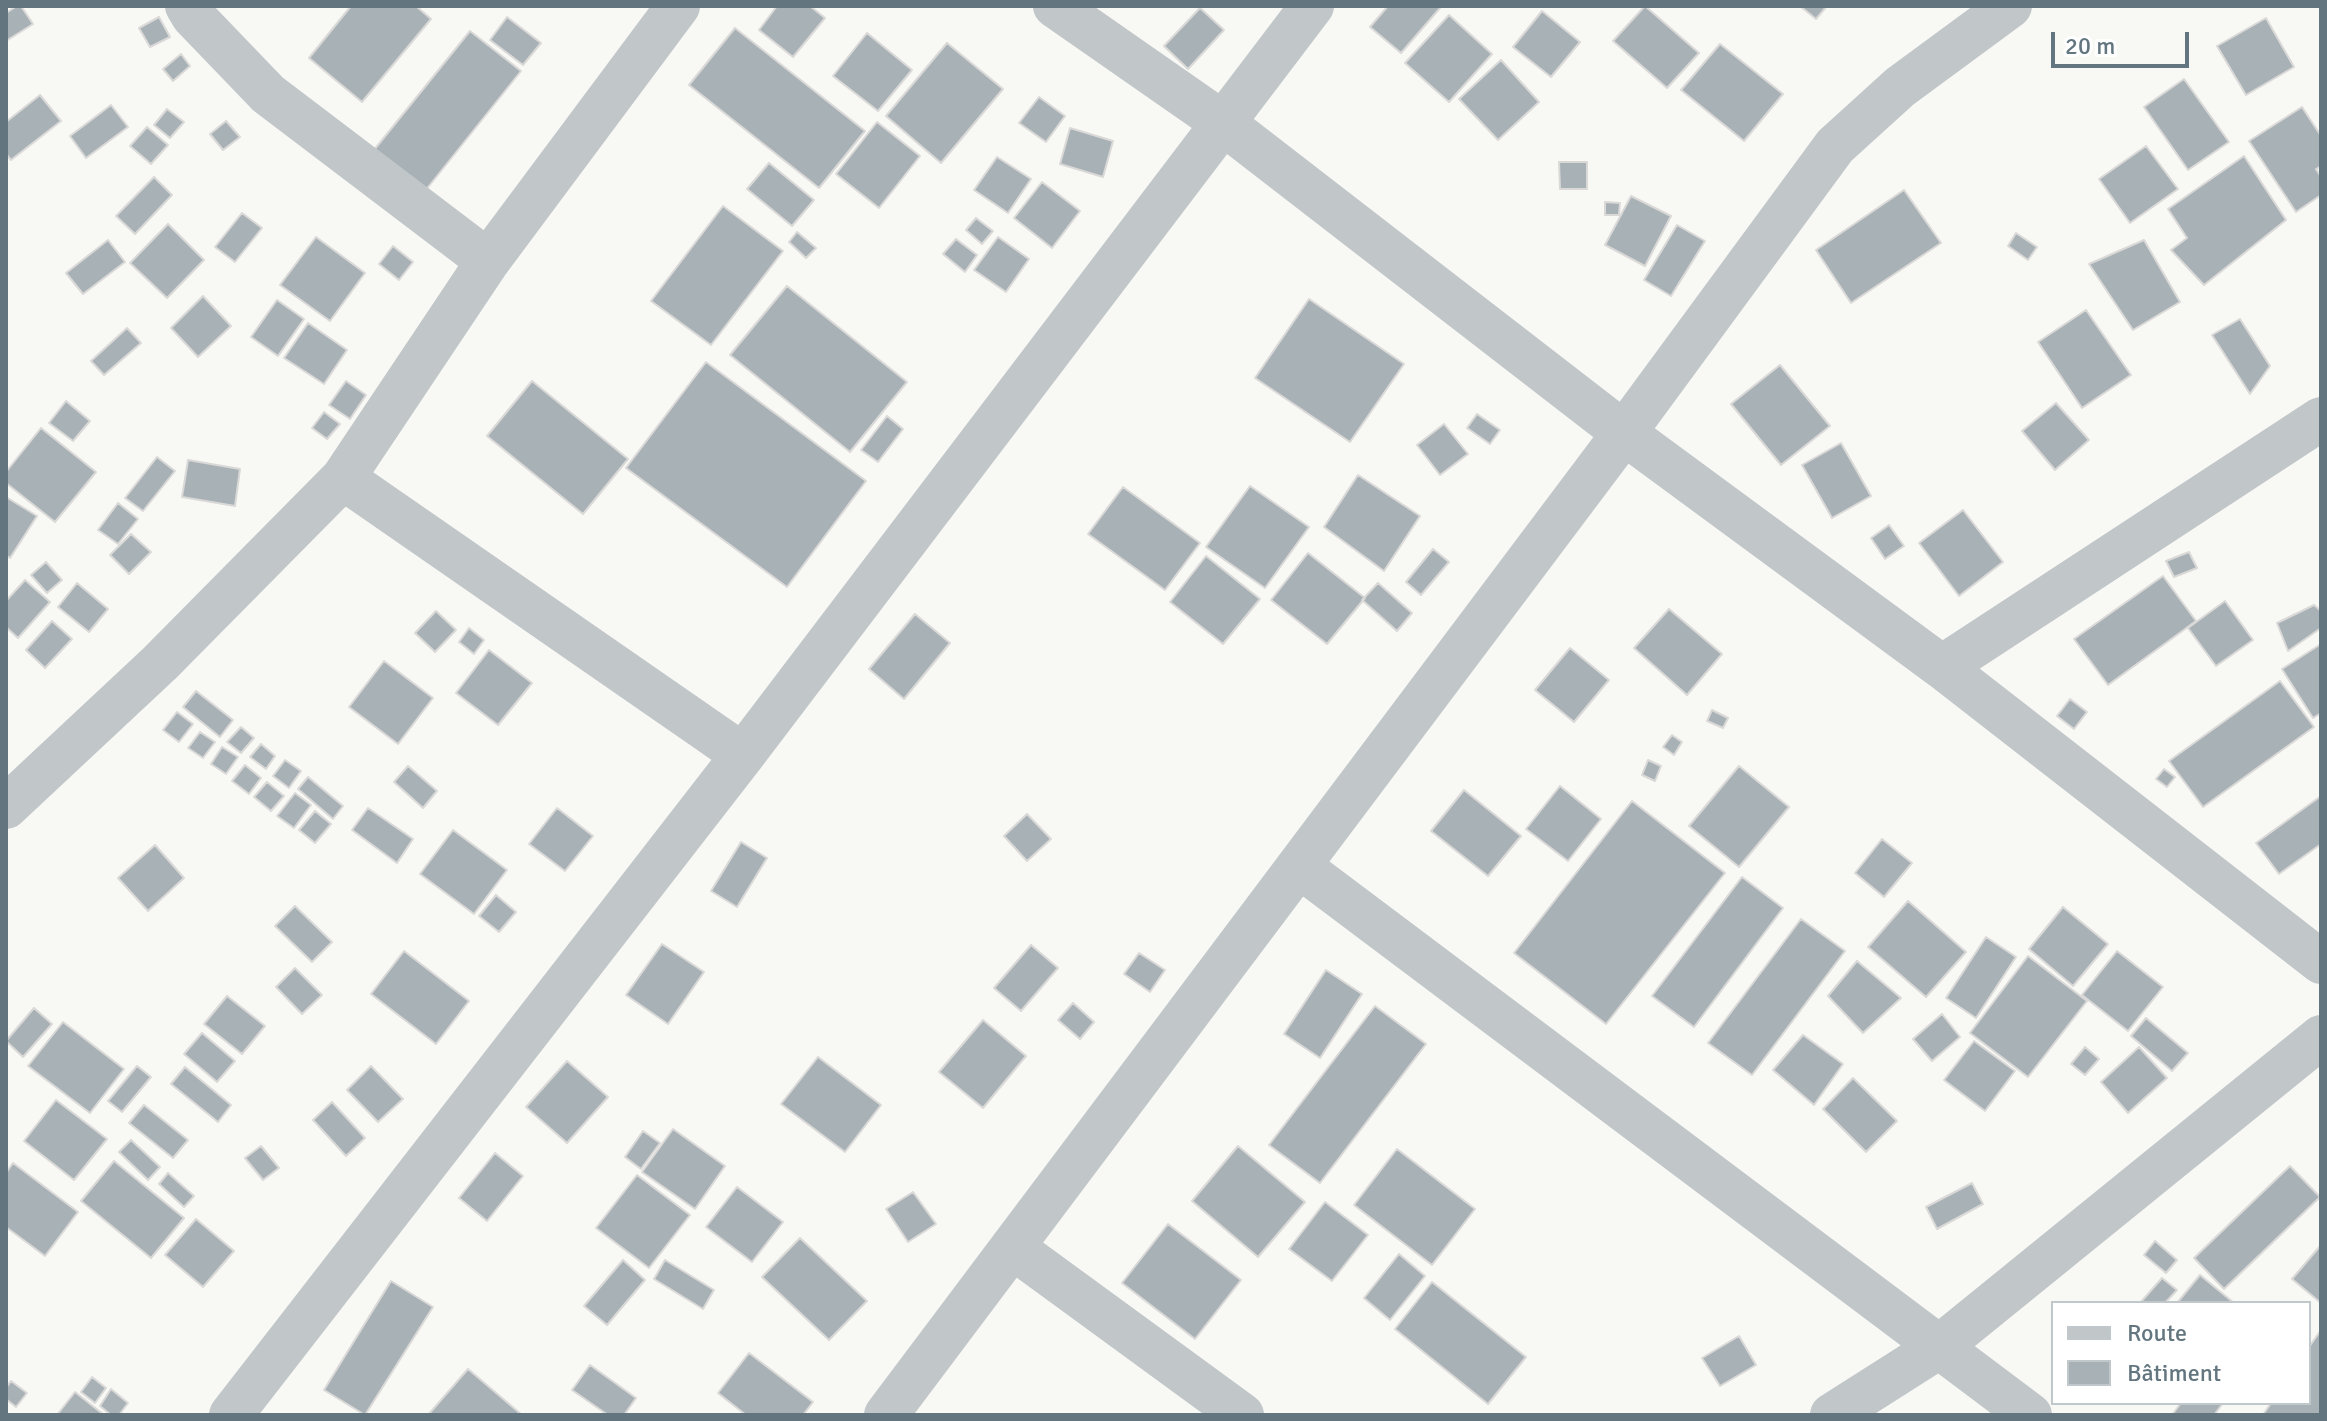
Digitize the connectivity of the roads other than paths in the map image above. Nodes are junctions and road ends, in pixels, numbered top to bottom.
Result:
1 (187, 6) edge
2 (678, 6) edge
3 (1055, 6) edge
4 (1312, 6) edge
5 (2010, 6) edge
6 (1223, 123) junction
7 (488, 261) junction
8 (2321, 419) edge
9 (1624, 433) junction
10 (343, 478) junction
11 (1942, 667) junction
12 (743, 755) junction
13 (6, 807) edge
14 (1299, 866) junction
15 (2321, 962) edge
16 (2321, 1037) edge
17 (1012, 1247) junction
18 (1939, 1347) junction
19 (231, 1415) edge
20 (886, 1415) edge
21 (1242, 1415) edge
22 (1832, 1415) edge
23 (2030, 1415) edge

1 - 7 street
2 - 7 street
3 - 6 street
4 - 6 street
5 - 9 street
6 - 9 street
6 - 12 street
7 - 10 street
8 - 11 street
9 - 11 street
9 - 14 street
10 - 12 street
10 - 13 street
11 - 15 street
12 - 19 street
14 - 17 street
14 - 18 street
16 - 18 street
17 - 20 street
17 - 21 street
18 - 22 street
18 - 23 street

